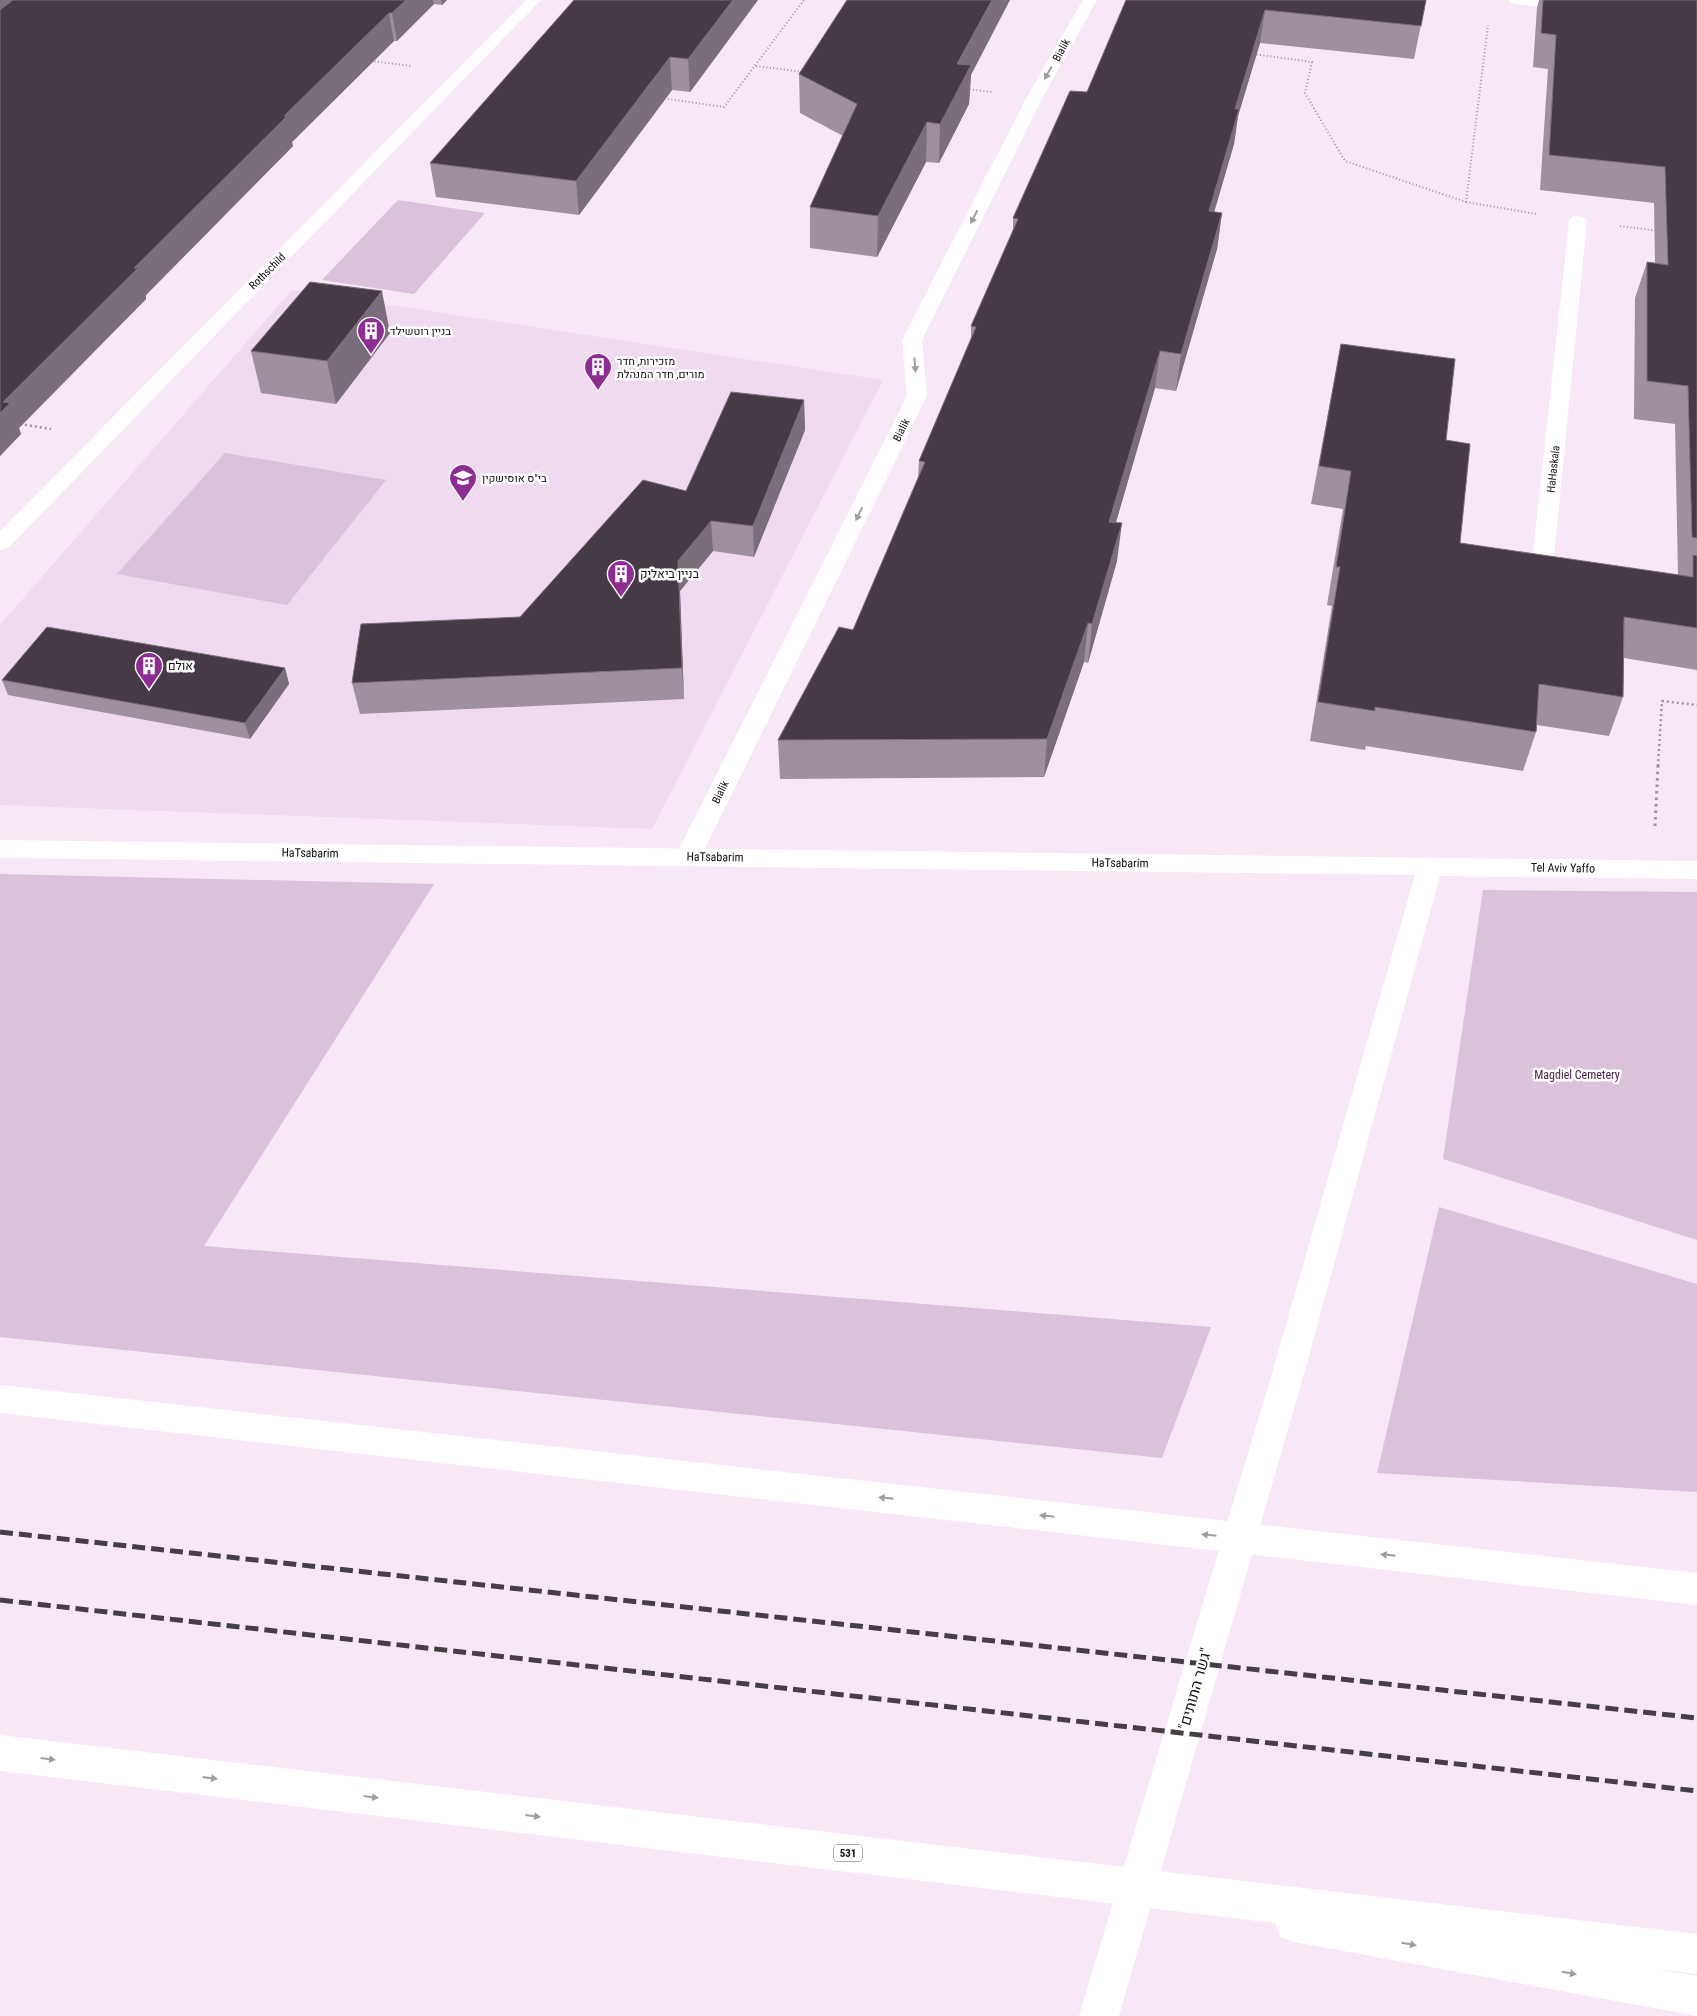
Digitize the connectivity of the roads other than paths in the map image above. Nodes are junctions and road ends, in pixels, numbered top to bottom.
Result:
1 (534, 0) edge
2 (1090, 0) edge
3 (1515, 0) edge
4 (1592, 8) edge
5 (1578, 221) dead end
6 (0, 542) edge
7 (1591, 570) edge
8 (0, 849) edge
9 (688, 857) junction
10 (1430, 867) junction
11 (1697, 870) edge
12 (0, 1398) edge
13 (1420, 1558) junction
14 (1697, 1576) edge
15 (1697, 1589) edge
16 (0, 1753) edge
17 (1017, 1873) junction
18 (1697, 1954) edge
19 (1697, 1996) edge
20 (1099, 2016) edge

1 - 6 main road, Rothschild
2 -> 9 main road, Bialik
3 - 4 main road
5 - 7 main road, HaHaskala
8 - 9 main road, HaTsabarim
9 - 10 main road, HaTsabarim
10 - 11 main road, Tel Aviv Yaffo
10 - 20 main road, "גשר התותים"
13 -> 12 main road
13 - 14 main road
13 - 15 main road
16 -> 17 main road, 531
17 - 18 main road, 531
17 -> 19 main road

